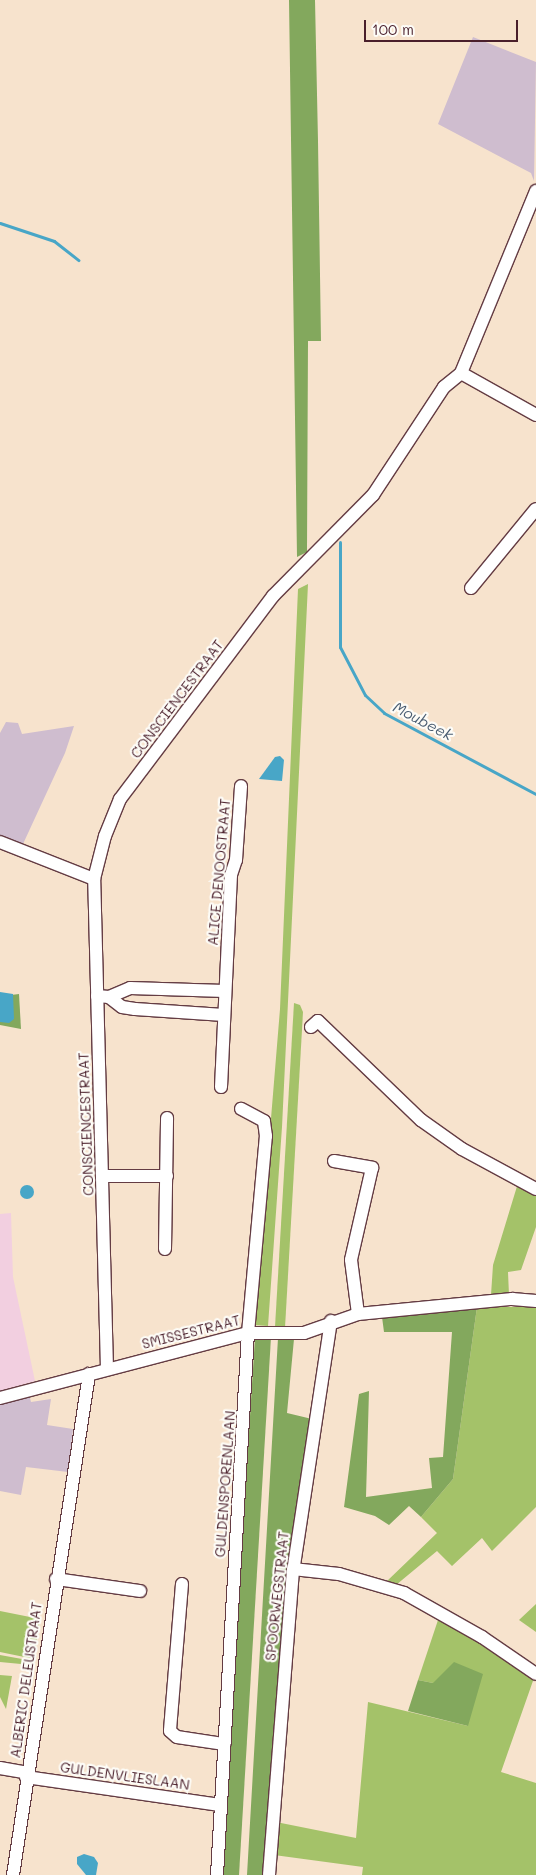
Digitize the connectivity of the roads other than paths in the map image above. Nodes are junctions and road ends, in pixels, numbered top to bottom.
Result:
1 (536, 191) edge
2 (461, 373) junction
3 (536, 415) edge
4 (536, 509) edge
5 (471, 588) dead end
6 (241, 786) dead end
7 (0, 842) edge
8 (94, 879) junction
9 (225, 991) junction
10 (103, 996) junction
11 (224, 1015) junction
12 (311, 1027) dead end
13 (221, 1087) dead end
14 (241, 1109) dead end
15 (168, 1118) dead end
16 (334, 1161) dead end
17 (102, 1176) junction
18 (167, 1176) junction
19 (536, 1189) edge
20 (165, 1249) dead end
21 (536, 1301) edge
22 (358, 1314) junction
23 (331, 1321) junction
24 (250, 1333) junction
25 (107, 1369) junction
26 (89, 1374) junction
27 (0, 1398) edge
28 (293, 1569) junction
29 (56, 1579) junction
30 (182, 1584) dead end
31 (140, 1591) dead end
32 (536, 1674) edge
33 (224, 1744) junction
34 (0, 1768) edge
35 (27, 1775) junction
36 (220, 1804) junction
37 (13, 1875) edge
38 (216, 1875) edge
39 (269, 1875) edge

1 - 2 street
2 - 3 street
2 - 8 street, CONSCIENCESTRAAT
4 - 5 street
6 - 9 street, ALICE DENOOSTRAAT
7 - 8 street
8 - 10 street, CONSCIENCESTRAAT
9 - 10 street
9 - 11 street, ALICE DENOOSTRAAT
10 - 11 street
10 - 17 street, CONSCIENCESTRAAT
11 - 13 street, ALICE DENOOSTRAAT
12 - 19 street
14 - 24 street, GULDENSPORENLAAN
15 - 18 street
16 - 22 street
17 - 18 street
17 - 25 street, CONSCIENCESTRAAT
18 - 20 street
21 - 22 street, SMISSESTRAAT
22 - 23 street, SMISSESTRAAT
23 - 24 street, SMISSESTRAAT
23 - 28 street, SPOORWEGSTRAAT
24 - 25 street, SMISSESTRAAT
24 - 33 street, GULDENSPORENLAAN
25 - 26 street, SMISSESTRAAT
26 - 27 street, SMISSESTRAAT
26 - 29 street, ALBERIC DELEUSTRAAT
28 - 32 street
28 - 39 street, SPOORWEGSTRAAT
29 - 31 street
29 - 35 street, ALBERIC DELEUSTRAAT
30 - 33 street
33 - 36 street, GULDENSPORENLAAN
34 - 35 street, GULDENVLIESLAAN
35 - 36 street, GULDENVLIESLAAN
35 - 37 street, ALBERIC DELEUSTRAAT
36 - 38 street, GULDENSPORENLAAN

